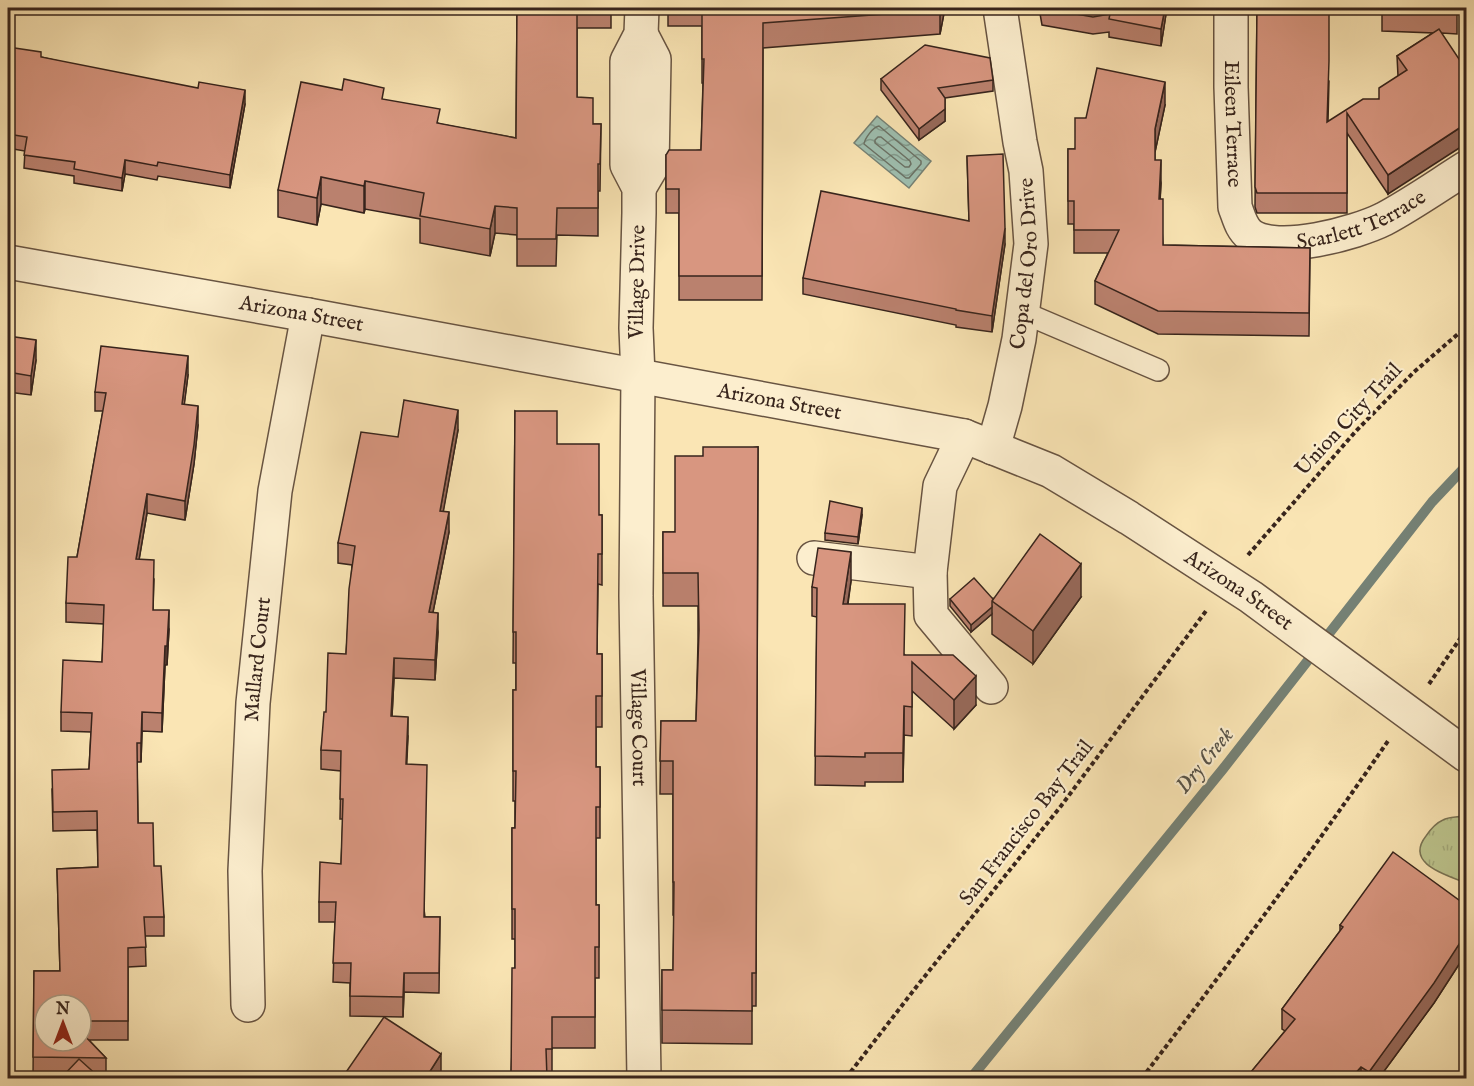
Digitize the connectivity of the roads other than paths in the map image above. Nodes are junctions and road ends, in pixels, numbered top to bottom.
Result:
1 (1000, 8) edge
2 (1231, 8) edge
3 (641, 21) edge
4 (1467, 168) edge
5 (1249, 234) joint
6 (8, 262) edge
7 (1022, 312) junction
8 (309, 315) junction
9 (1158, 369) dead end
10 (638, 376) junction
11 (979, 442) junction
12 (814, 558) edge
13 (930, 572) junction
14 (991, 687) dead end
15 (1467, 755) edge
16 (248, 1005) dead end
17 (644, 1078) edge

1 - 7 street, Copa del Oro Drive
2 - 5 street, Eileen Terrace
3 - 10 street, Village Drive
4 - 5 street, Scarlett Terrace
6 - 8 street, Arizona Street
7 - 9 lane
7 - 11 street, Copa del Oro Drive
8 - 10 street, Arizona Street
8 - 16 street, Mallard Court
10 - 11 street, Arizona Street
10 - 17 street, Village Court
11 - 13 street, Copa del Oro Drive
11 - 15 street, Arizona Street
12 - 13 street
13 - 14 street, Copa del Oro Drive

